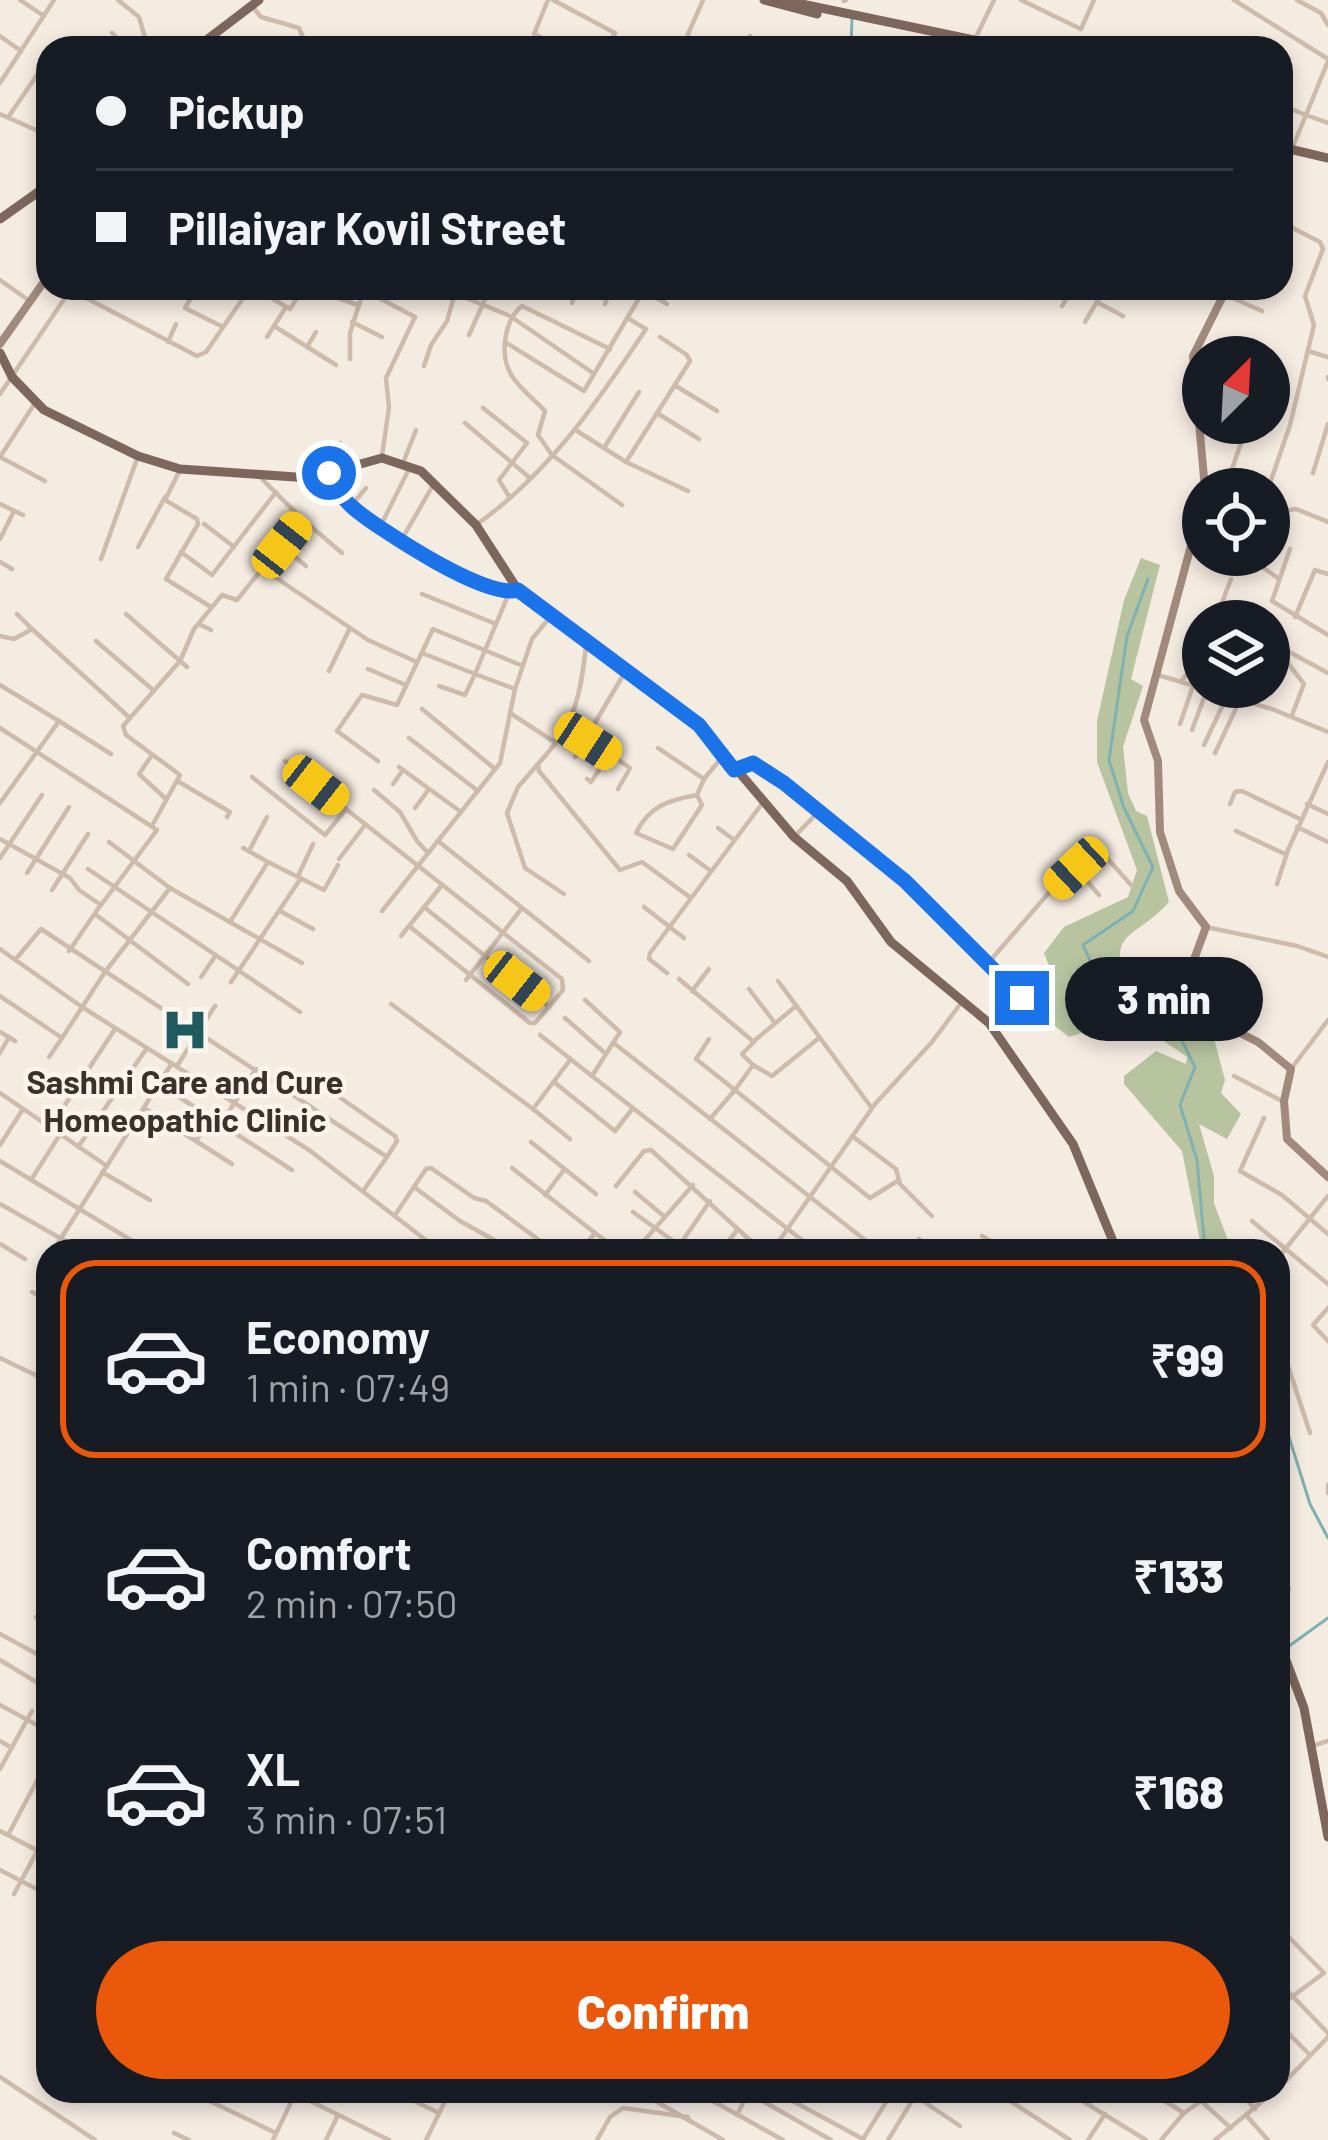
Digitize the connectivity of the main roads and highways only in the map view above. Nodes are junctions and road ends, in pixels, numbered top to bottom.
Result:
1 (268, 0) edge
2 (764, 0) edge
3 (783, 0) edge
4 (255, 5) edge
5 (842, 8) edge
6 (212, 36) edge
7 (220, 36) edge
8 (948, 36) edge
9 (1293, 154) edge
10 (1328, 161) edge
11 (36, 193) edge
12 (0, 218) edge
13 (0, 348) edge
14 (1113, 1239) edge
15 (1290, 1671) edge
16 (1328, 1837) edge

1 - 4 main road
2 - 5 main road
3 - 5 main road
4 - 6 main road
4 - 7 main road
5 - 8 main road
9 - 10 main road
11 - 12 main road
13 - 14 main road
15 - 16 main road

